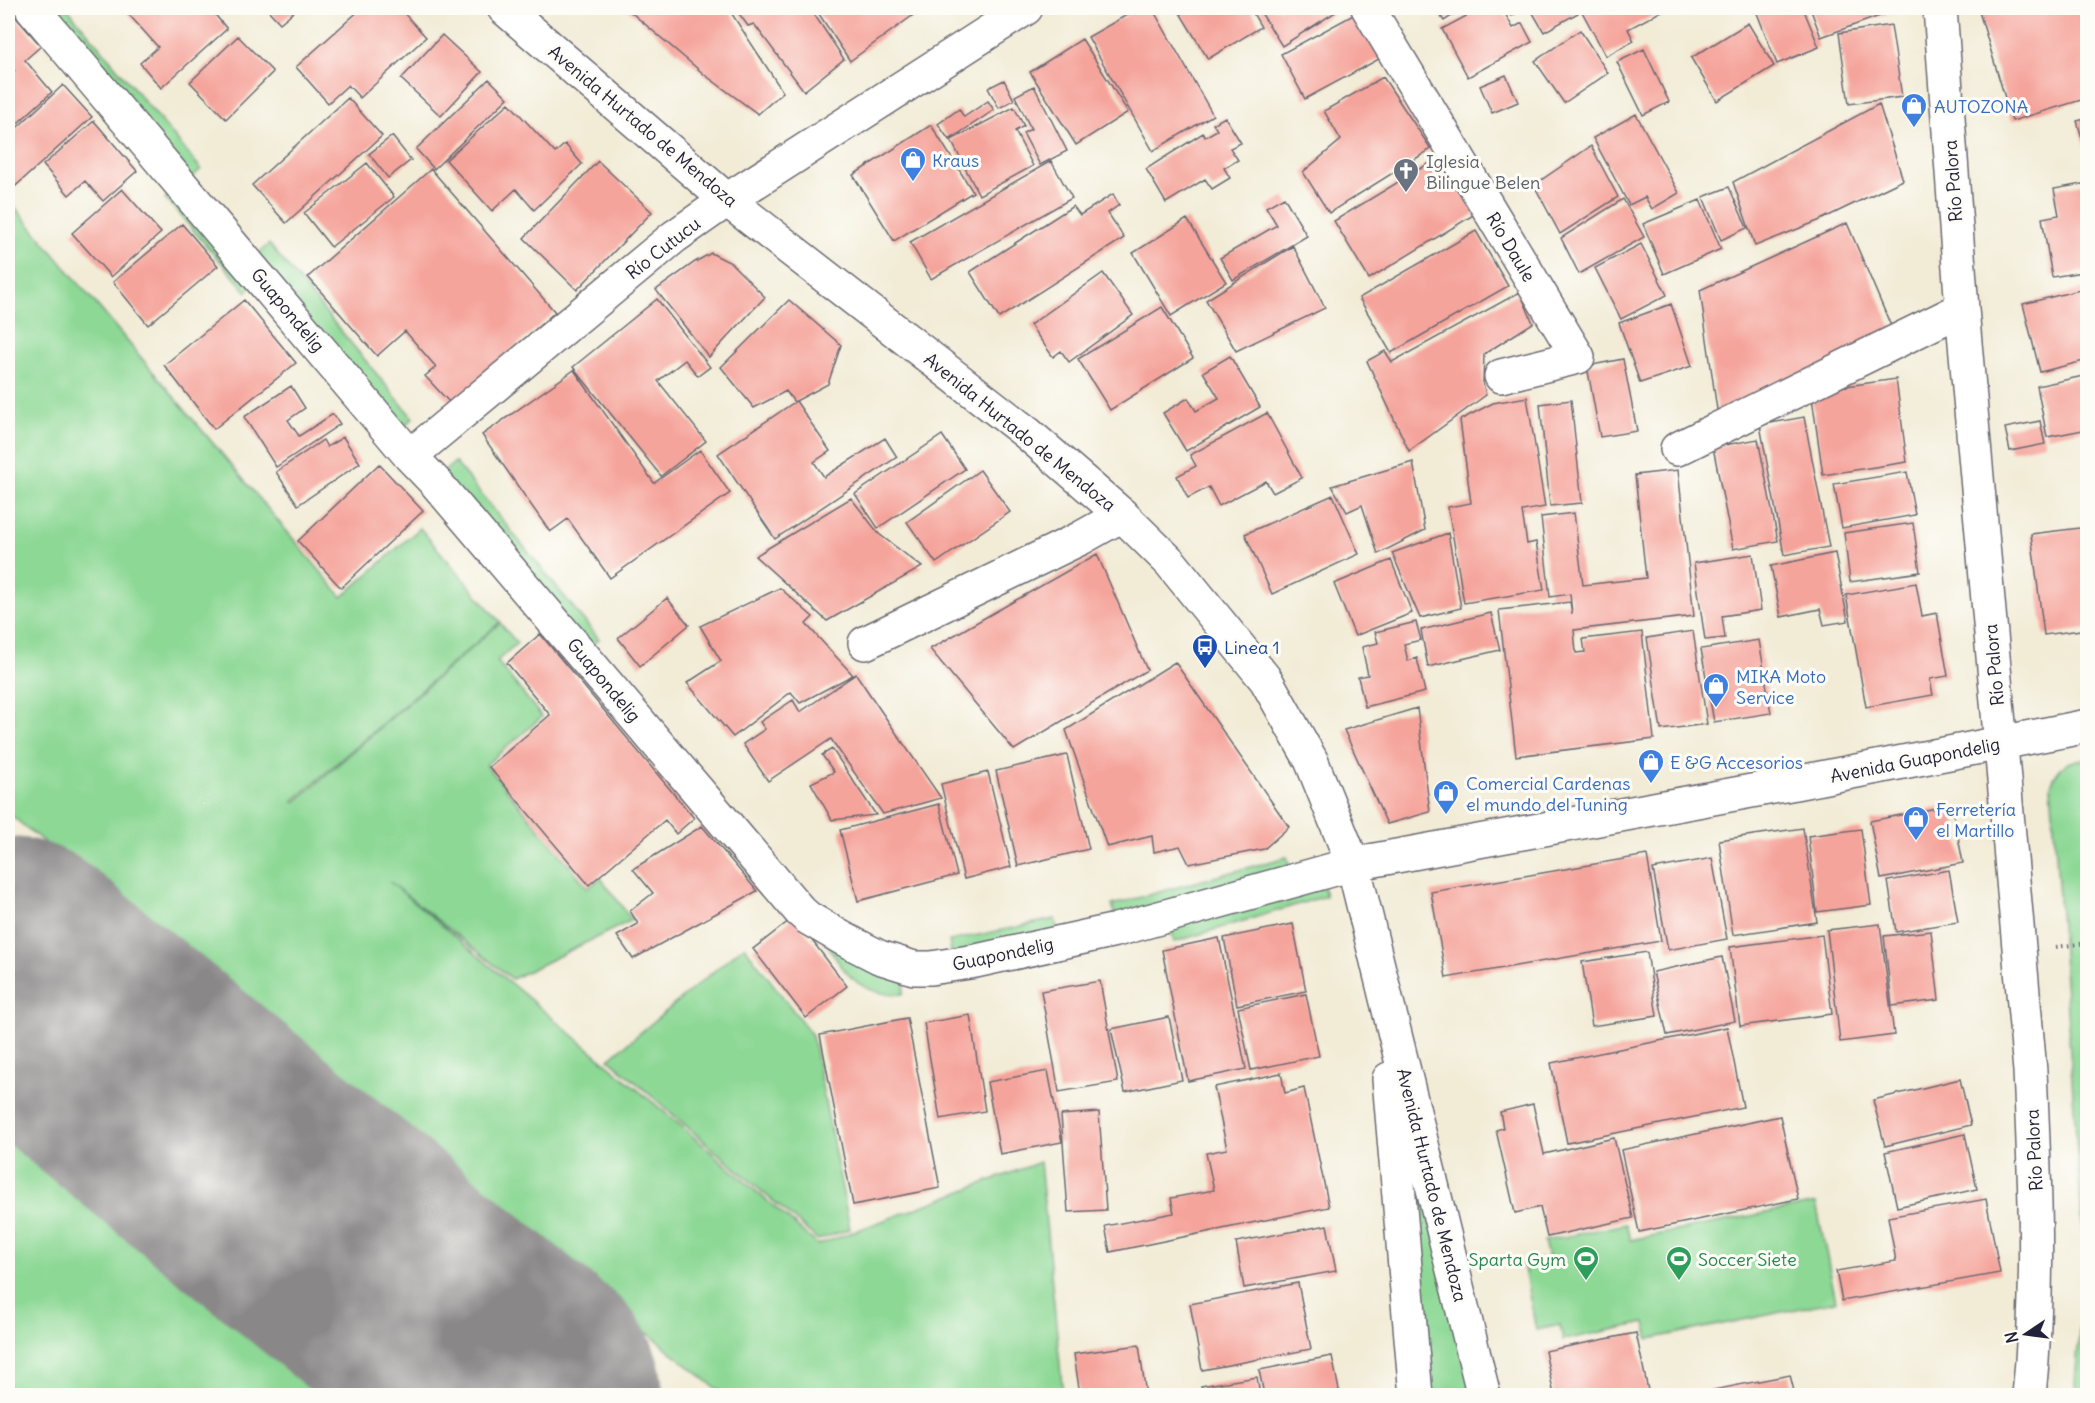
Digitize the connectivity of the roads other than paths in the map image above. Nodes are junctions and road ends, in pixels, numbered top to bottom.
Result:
1 (32, 8) edge
2 (504, 8) edge
3 (1026, 8) edge
4 (1368, 8) edge
5 (1940, 8) edge
6 (727, 200) junction
7 (1962, 309) junction
8 (1501, 376) dead end
9 (1677, 449) dead end
10 (410, 456) junction
11 (1122, 515) junction
12 (865, 643) dead end
13 (2088, 726) edge
14 (2001, 743) junction
15 (1353, 864) junction
16 (1380, 975) junction
17 (1416, 1395) edge
18 (1484, 1395) edge
19 (2029, 1395) edge

1 - 10 street, Guapondelig
2 - 6 street, Avenida Hurtado de Mendoza
3 - 6 street, Río Cutucu
4 - 8 street, Río Daule
5 - 7 street, Río Palora
6 - 10 street, Río Cutucu
6 - 11 street, Avenida Hurtado de Mendoza
7 - 9 street
7 - 14 street, Río Palora
10 - 15 street, Guapondelig
11 - 12 street
11 - 15 street, Avenida Hurtado de Mendoza
13 - 14 street, Avenida Guapondelig
14 - 15 street, Avenida Guapondelig
14 - 19 street, Río Palora
15 - 16 street, Avenida Hurtado de Mendoza
16 - 17 street, Avenida Hurtado de Mendoza
16 - 18 street, Avenida Hurtado de Mendoza

